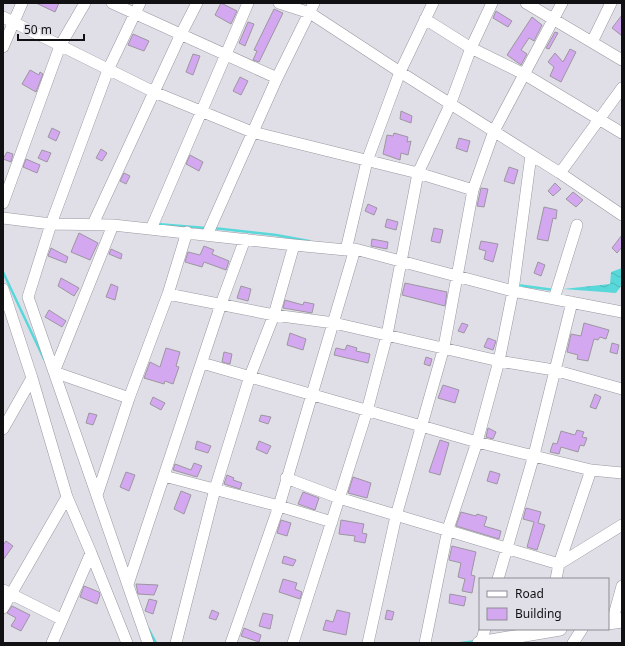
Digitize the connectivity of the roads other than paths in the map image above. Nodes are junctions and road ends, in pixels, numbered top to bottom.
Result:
1 (22, 3) edge
2 (85, 3) edge
3 (112, 3) edge
4 (140, 3) edge
5 (197, 3) edge
6 (248, 3) edge
7 (279, 3) edge
8 (433, 3) edge
9 (492, 3) edge
10 (526, 3) edge
11 (562, 3) edge
12 (611, 3) edge
13 (312, 8) edge
14 (134, 14) junction
15 (3, 17) edge
16 (425, 19) junction
17 (553, 19) junction
18 (15, 24) junction
19 (180, 36) junction
20 (592, 42) junction
21 (60, 46) junction
22 (3, 47) edge
23 (471, 48) junction
24 (225, 56) junction
25 (622, 60) edge
26 (108, 70) junction
27 (400, 72) junction
28 (524, 74) junction
29 (276, 78) junction
30 (622, 88) edge
31 (154, 92) junction
32 (450, 105) junction
33 (201, 112) junction
34 (599, 119) junction
35 (494, 131) junction
36 (252, 132) junction
37 (622, 133) edge
38 (531, 155) junction
39 (367, 160) junction
40 (418, 173) junction
41 (560, 173) junction
42 (472, 190) junction
43 (3, 203) edge
44 (622, 215) edge
45 (3, 218) edge
46 (51, 224) junction
47 (93, 224) junction
48 (113, 225) junction
49 (577, 225) dead end
50 (151, 229) junction
51 (187, 232) junction
52 (207, 235) junction
53 (245, 239) junction
54 (294, 245) junction
55 (351, 249) junction
56 (402, 262) junction
57 (457, 276) junction
58 (513, 291) junction
59 (4, 293) edge
60 (168, 294) junction
61 (554, 299) junction
62 (572, 302) junction
63 (221, 304) junction
64 (622, 312) edge
65 (274, 315) junction
66 (334, 323) junction
67 (387, 335) junction
68 (444, 347) junction
69 (499, 361) junction
70 (202, 363) junction
71 (554, 370) junction
72 (54, 372) junction
73 (250, 376) junction
74 (32, 378) junction
75 (622, 389) edge
76 (311, 396) junction
77 (129, 398) junction
78 (367, 411) junction
79 (422, 426) junction
80 (3, 429) edge
81 (478, 442) junction
82 (534, 455) junction
83 (591, 470) junction
84 (622, 473) edge
85 (164, 476) junction
86 (286, 478) junction
87 (215, 490) junction
88 (98, 495) junction
89 (68, 498) junction
90 (339, 498) junction
91 (279, 506) junction
92 (396, 516) junction
93 (332, 522) junction
94 (622, 525) edge
95 (448, 529) junction
96 (506, 548) junction
97 (92, 553) junction
98 (559, 564) junction
99 (498, 578) edge
100 (556, 578) edge
101 (128, 584) junction
102 (622, 586) edge
103 (7, 592) edge
104 (3, 608) edge
105 (61, 619) junction
106 (622, 621) edge
107 (609, 623) edge
108 (485, 630) edge
109 (551, 630) edge
110 (581, 630) edge
111 (52, 643) edge
112 (127, 643) edge
113 (148, 643) edge
114 (176, 643) edge
115 (231, 643) edge
116 (293, 643) edge
117 (368, 643) edge
118 (425, 643) edge
119 (480, 643) edge
120 (573, 643) edge

1 - 18 street
2 - 21 street
3 - 14 street
4 - 14 street
5 - 19 street
6 - 24 street
7 - 13 street
8 - 16 street
9 - 23 street
10 - 17 street
11 - 17 street
12 - 20 street
13 - 27 street
13 - 29 street
14 - 19 street
14 - 26 street
15 - 18 street
16 - 23 street
16 - 27 street
17 - 20 street
17 - 28 street
18 - 21 street
18 - 22 street
19 - 24 street
19 - 31 street
20 - 25 street
21 - 26 street
21 - 43 street
23 - 28 street
23 - 32 street
24 - 29 street
24 - 33 street
26 - 31 street
26 - 46 street
27 - 32 street
27 - 39 street
28 - 34 street
28 - 35 street
29 - 36 street
30 - 34 street
31 - 33 street
31 - 47 street
32 - 35 street
32 - 40 street
33 - 36 street
33 - 50 street
34 - 37 street
34 - 41 street
35 - 38 street
35 - 42 street
36 - 39 street
36 - 52 street
38 - 41 street
38 - 58 street
39 - 40 street
39 - 55 street
40 - 42 street
40 - 56 street
41 - 44 street
42 - 57 street
45 - 46 street
46 - 47 street
46 - 72 street
47 - 48 street
48 - 50 street
48 - 72 street
49 - 61 street
50 - 51 street
51 - 52 street
51 - 60 street
52 - 53 street
53 - 54 street
53 - 63 street
54 - 55 street
54 - 65 street
55 - 56 street
55 - 66 street
56 - 57 street
56 - 67 street
57 - 58 street
57 - 68 street
58 - 61 street
58 - 69 street
59 - 74 street
60 - 63 street
60 - 77 street
61 - 62 street
62 - 64 street
62 - 71 street
63 - 65 street
63 - 70 street
65 - 66 street
65 - 73 street
66 - 67 street
66 - 76 street
67 - 68 street
67 - 78 street
68 - 69 street
68 - 79 street
69 - 71 street
69 - 81 street
70 - 73 street
70 - 85 street
71 - 75 street
71 - 82 street
72 - 77 street
72 - 88 street
73 - 76 street
73 - 87 street
74 - 80 street
74 - 89 street
76 - 78 street
76 - 86 street
77 - 88 street
78 - 79 street
78 - 90 street
79 - 81 street
79 - 92 street
81 - 82 street
81 - 95 street
82 - 83 street
82 - 96 street
83 - 84 street
83 - 98 street
85 - 87 street
85 - 101 street
86 - 90 street
86 - 91 street
87 - 91 street
87 - 114 street
88 - 101 street
89 - 97 street
89 - 103 street
90 - 92 street
90 - 93 street
91 - 93 street
91 - 115 street
92 - 95 street
92 - 117 street
93 - 116 street
94 - 98 street
95 - 96 street
95 - 118 street
96 - 98 street
96 - 99 street
97 - 105 street
97 - 112 street
98 - 100 street
101 - 113 street
102 - 106 street
103 - 104 street
103 - 105 street
105 - 111 street
106 - 107 street
108 - 119 street
109 - 119 street
110 - 120 street

